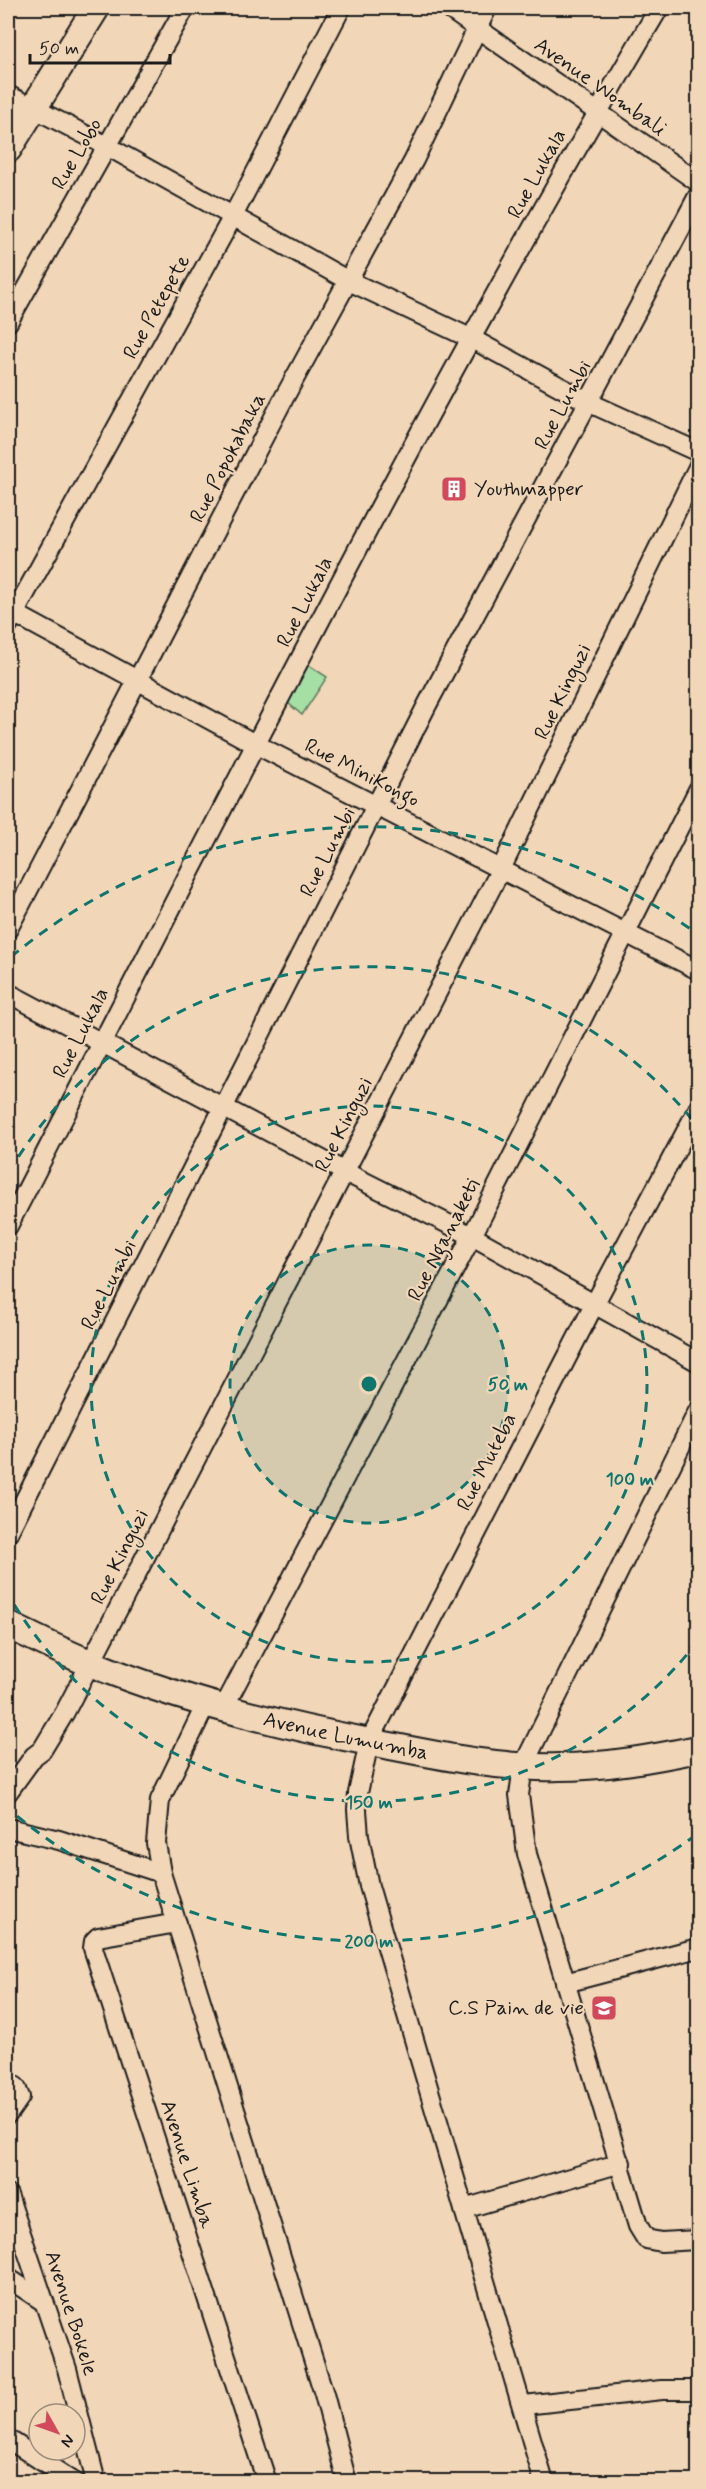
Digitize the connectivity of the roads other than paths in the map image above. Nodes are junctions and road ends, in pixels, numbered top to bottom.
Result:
1 (96, 8) edge
2 (185, 8) edge
3 (341, 8) edge
4 (448, 8) edge
5 (488, 8) edge
6 (659, 8) edge
7 (477, 29) junction
8 (8, 95) edge
9 (32, 107) junction
10 (597, 112) junction
11 (107, 146) junction
12 (8, 149) edge
13 (699, 182) edge
14 (699, 196) edge
15 (232, 218) junction
16 (347, 280) junction
17 (8, 322) edge
18 (472, 339) junction
19 (590, 403) junction
20 (699, 452) edge
21 (699, 467) edge
22 (10, 616) edge
23 (138, 680) junction
24 (253, 743) junction
25 (699, 790) edge
26 (377, 806) junction
27 (501, 869) junction
28 (8, 929) edge
29 (624, 932) junction
30 (699, 970) edge
31 (8, 993) edge
32 (102, 1042) junction
33 (224, 1108) junction
34 (699, 1109) edge
35 (345, 1172) junction
36 (8, 1226) edge
37 (472, 1236) junction
38 (595, 1303) junction
39 (699, 1362) edge
40 (699, 1411) edge
41 (8, 1533) edge
42 (8, 1625) edge
43 (90, 1663) junction
44 (215, 1706) junction
45 (369, 1742) junction
46 (698, 1748) edge
47 (523, 1766) junction
48 (8, 1792) edge
49 (8, 1828) edge
50 (161, 1873) junction
51 (177, 1923) junction
52 (699, 1948) edge
53 (565, 1983) junction
54 (12, 2084) edge
55 (8, 2114) edge
56 (621, 2163) junction
57 (8, 2195) edge
58 (464, 2209) junction
59 (699, 2240) edge
60 (8, 2278) edge
61 (44, 2302) junction
62 (699, 2390) edge
63 (524, 2405) junction
64 (8, 2439) edge
65 (74, 2481) edge
66 (96, 2481) edge
67 (267, 2481) edge
68 (347, 2481) edge
69 (544, 2481) edge

1 - 9 street
2 - 11 street, Rue Lobo
3 - 15 street, Rue Petepete
4 - 7 street, Avenue Wombali
5 - 7 street, Rue Popokabaka
6 - 10 street, Rue Lukala
7 - 10 street, Avenue Wombali
7 - 16 street, Rue Popokabaka
8 - 9 street
9 - 11 street
9 - 12 street
10 - 13 street, Avenue Wombali
10 - 18 street, Rue Lukala
11 - 15 street
11 - 17 street, Rue Lobo
14 - 19 street, Rue Lumbi
15 - 16 street
15 - 22 street, Rue Petepete
16 - 18 street
16 - 23 street, Rue Popokabaka
18 - 19 street
18 - 24 street, Rue Lukala
19 - 20 street
19 - 26 street, Rue Lumbi
21 - 27 street, Rue Kinguzi
22 - 23 street, Rue MiniKongo
23 - 24 street, Rue MiniKongo
23 - 28 street, Rue Popokabaka
24 - 26 street, Rue MiniKongo
24 - 32 street, Rue Lukala
25 - 29 street, Rue Nganaketi
26 - 27 street, Rue MiniKongo
26 - 33 street, Rue Lumbi
27 - 29 street, Rue MiniKongo
27 - 35 street, Rue Kinguzi
29 - 30 street, Rue MiniKongo
29 - 37 street, Rue Nganaketi
31 - 32 street
32 - 33 street
32 - 36 street, Rue Lukala
33 - 35 street
33 - 41 street, Rue Lumbi
34 - 38 street, Rue Muteba
35 - 37 street
35 - 43 street, Rue Kinguzi
37 - 38 street
37 - 44 street, Rue Nganaketi
38 - 39 street
38 - 45 street, Rue Muteba
40 - 47 street
42 - 43 street, Avenue Lumumba
43 - 44 street, Avenue Lumumba
43 - 48 street, Rue Kinguzi
44 - 45 street, Avenue Lumumba
44 - 50 street
45 - 47 street, Avenue Lumumba
45 - 58 street, Rue Muteba
46 - 47 street, Avenue Lumumba
47 - 53 street
49 - 50 street
50 - 51 street
51 - 67 street, Avenue Limba
51 - 68 street
52 - 53 street
53 - 56 street
54 - 55 street
56 - 58 street
56 - 59 street
57 - 61 street, Avenue Bokele
58 - 63 street, Rue Muteba
60 - 61 street
61 - 66 street, Avenue Bokele
62 - 63 street
63 - 69 street, Rue Muteba
64 - 65 street

